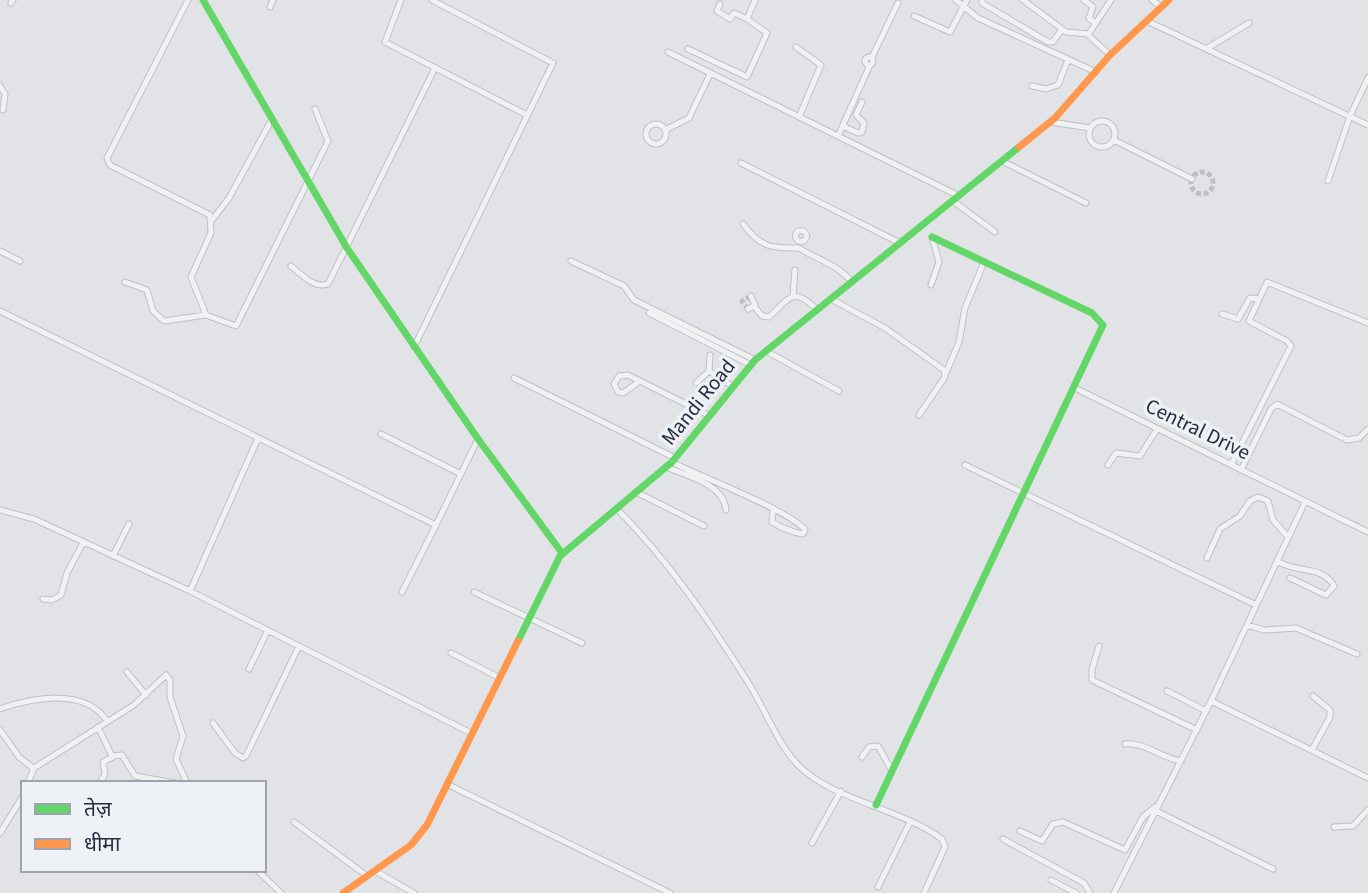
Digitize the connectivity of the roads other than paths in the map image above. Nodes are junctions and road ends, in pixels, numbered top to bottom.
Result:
1 (188, 0) edge
2 (203, 0) edge
3 (401, 0) edge
4 (432, 0) edge
5 (755, 0) edge
6 (956, 0) edge
7 (982, 0) edge
8 (1023, 0) edge
9 (1084, 0) edge
10 (1111, 0) edge
11 (1152, 0) edge
12 (1169, 0) edge
13 (898, 3) dead end
14 (720, 4) dead end
15 (966, 4) edge
16 (1161, 7) junction
17 (914, 16) dead end
18 (747, 19) junction
19 (1147, 21) junction
20 (1095, 23) junction
21 (1249, 23) dead end
22 (1062, 29) junction
23 (1088, 34) junction
24 (796, 47) dead end
25 (688, 48) dead end
26 (1206, 49) junction
27 (668, 52) dead end
28 (1110, 55) junction
29 (703, 56) junction
30 (1068, 60) junction
31 (698, 67) junction
32 (434, 70) junction
33 (1096, 72) junction
34 (710, 74) junction
35 (1368, 78) edge
36 (0, 86) edge
37 (1032, 86) dead end
38 (862, 102) dead end
39 (3, 110) dead end
40 (315, 110) dead end
41 (527, 115) junction
42 (1350, 116) junction
43 (799, 117) junction
44 (271, 121) junction
45 (1051, 121) junction
46 (1368, 125) edge
47 (843, 126) junction
48 (1090, 128) junction
49 (665, 130) dead end
50 (838, 136) junction
51 (1114, 139) junction
52 (1004, 162) junction
53 (741, 163) dead end
54 (309, 178) junction
55 (1192, 178) dead end
56 (1328, 181) dead end
57 (956, 198) junction
58 (1086, 203) dead end
59 (212, 220) junction
60 (743, 223) dead end
61 (995, 232) dead end
62 (932, 237) joint
63 (900, 243) junction
64 (347, 248) junction
65 (0, 251) edge
66 (20, 261) dead end
67 (571, 261) dead end
68 (984, 262) junction
69 (291, 266) dead end
70 (795, 270) dead end
71 (125, 282) dead end
72 (852, 282) junction
73 (931, 285) dead end
74 (751, 296) dead end
75 (793, 296) junction
76 (831, 299) junction
77 (1259, 299) junction
78 (817, 310) junction
79 (0, 311) edge
80 (649, 313) dead end
81 (1222, 314) dead end
82 (206, 315) junction
83 (1368, 323) edge
84 (414, 347) junction
85 (766, 351) junction
86 (710, 355) dead end
87 (753, 363) junction
88 (709, 371) junction
89 (946, 373) junction
90 (514, 378) dead end
91 (640, 382) junction
92 (696, 383) dead end
93 (732, 386) junction
94 (1075, 388) junction
95 (839, 391) dead end
96 (708, 415) junction
97 (919, 415) dead end
98 (1157, 429) junction
99 (1368, 429) edge
100 (381, 434) dead end
101 (258, 438) junction
102 (478, 439) junction
103 (671, 462) junction
104 (965, 465) dead end
105 (1108, 465) dead end
106 (1231, 466) junction
107 (1241, 470) junction
108 (461, 474) junction
109 (636, 492) junction
110 (1025, 492) junction
111 (1305, 502) junction
112 (617, 509) junction
113 (0, 510) edge
114 (726, 510) dead end
115 (773, 510) junction
116 (129, 524) dead end
117 (436, 524) junction
118 (704, 526) dead end
119 (1368, 532) edge
120 (1288, 537) junction
121 (83, 543) junction
122 (562, 553) junction
123 (113, 556) junction
124 (1206, 558) dead end
125 (1277, 561) junction
126 (1290, 578) dead end
127 (190, 591) junction
128 (402, 592) dead end
129 (474, 592) dead end
130 (43, 599) dead end
131 (1256, 605) junction
132 (527, 618) junction
133 (1247, 625) junction
134 (268, 631) junction
135 (582, 643) dead end
136 (299, 646) junction
137 (1099, 646) dead end
138 (451, 653) dead end
139 (1357, 654) dead end
140 (249, 669) dead end
141 (127, 671) dead end
142 (498, 677) junction
143 (1167, 691) dead end
144 (146, 695) junction
145 (1313, 696) dead end
146 (1211, 701) junction
147 (0, 709) edge
148 (1206, 711) junction
149 (107, 721) junction
150 (213, 723) dead end
151 (98, 727) junction
152 (0, 730) edge
153 (1197, 730) junction
154 (471, 733) junction
155 (1125, 744) dead end
156 (1312, 750) junction
157 (113, 757) junction
158 (862, 757) dead end
159 (1181, 761) junction
160 (33, 768) junction
161 (891, 769) junction
162 (1368, 778) edge
163 (29, 781) edge
164 (101, 781) edge
165 (164, 781) edge
166 (186, 781) edge
167 (447, 785) junction
168 (841, 791) junction
169 (1163, 798) junction
170 (21, 799) edge
171 (876, 805) junction
172 (1368, 810) edge
173 (1156, 811) junction
174 (293, 822) dead end
175 (910, 822) junction
176 (1334, 827) dead end
177 (1020, 831) dead end
178 (0, 833) edge
179 (1003, 839) dead end
180 (813, 844) dead end
181 (1273, 869) dead end
182 (376, 871) junction
183 (259, 872) edge
184 (367, 876) junction
185 (1051, 880) dead end
186 (878, 887) dead end
187 (1088, 891) edge
188 (281, 893) edge
189 (343, 893) edge
190 (414, 893) edge
191 (670, 893) edge
192 (924, 893) edge
193 (1077, 893) edge
194 (1114, 893) edge

1 - 59 street
2 - 44 street
3 - 32 street
4 - 41 street
5 - 18 street
6 - 15 street
7 - 22 street
8 - 22 street
9 - 20 street
10 - 20 street
11 - 16 street
12 - 16 street, Mandi Road
13 - 47 street
14 - 18 street
15 - 17 street
15 - 30 street
16 - 19 street, Mandi Road
18 - 29 street
19 - 26 street
19 - 28 street, Mandi Road
20 - 23 street
21 - 26 street
22 - 23 street
23 - 28 street
24 - 43 street
25 - 29 street
26 - 42 street
27 - 31 street
28 - 33 street, Mandi Road
29 - 31 street
30 - 33 street
30 - 37 street
31 - 34 street
32 - 41 street
32 - 64 street
33 - 45 street, Mandi Road
34 - 43 street
34 - 49 street
35 - 42 street
36 - 39 street
38 - 47 street
40 - 54 street
41 - 84 street
42 - 46 street
42 - 56 street
43 - 50 street
44 - 54 street
44 - 59 street
45 - 48 street
45 - 52 street, Mandi Road
47 - 50 street
48 - 51 street
48 - 51 street
50 - 57 street
51 - 55 street
52 - 57 street, Mandi Road
52 - 58 street
53 - 63 street
54 - 64 street
54 - 82 street
57 - 61 street
57 - 63 street, Mandi Road
59 - 82 street
60 - 72 street
62 - 68 street
62 - 73 street
63 - 72 street, Mandi Road
64 - 69 street
64 - 84 street
65 - 66 street
67 - 87 street
68 - 89 street
68 - 94 street
70 - 75 street
71 - 82 street
72 - 76 street, Mandi Road
74 - 75 street
75 - 78 street
76 - 78 street, Mandi Road
76 - 89 street
77 - 81 street
77 - 83 street
77 - 106 street
78 - 85 street, Mandi Road
79 - 101 street
80 - 87 street
84 - 102 street
85 - 87 street, Mandi Road
85 - 95 street
86 - 88 street
87 - 93 street, Mandi Road
88 - 92 street
88 - 93 street
89 - 97 street
90 - 103 street
91 - 91 street
91 - 96 street
93 - 96 street, Mandi Road
94 - 98 street, Central Drive
94 - 110 street
96 - 103 street, Mandi Road
98 - 105 street
98 - 106 street, Central Drive
99 - 107 street
100 - 108 street
101 - 117 street
101 - 127 street
102 - 108 street
102 - 122 street
103 - 109 street, Mandi Road
103 - 114 street
103 - 115 street
104 - 110 street
106 - 107 street, Central Drive
107 - 111 street, Central Drive
108 - 117 street
109 - 112 street, Mandi Road
109 - 118 street
110 - 131 street
110 - 161 street
111 - 119 street, Central Drive
111 - 120 street
112 - 122 street, Mandi Road
112 - 168 street
113 - 121 street
115 - 115 street
116 - 123 street
117 - 128 street
120 - 124 street
120 - 125 street
121 - 123 street
121 - 130 street
122 - 132 street, Mandi Road
123 - 127 street
125 - 126 street
125 - 131 street
127 - 134 street
129 - 132 street
131 - 133 street
132 - 135 street
132 - 142 street, Mandi Road
133 - 139 street
133 - 146 street
134 - 136 street
134 - 140 street
136 - 150 street
136 - 154 street
137 - 153 street
138 - 142 street
141 - 144 street
142 - 154 street, Mandi Road
143 - 148 street
144 - 149 street
144 - 166 street
145 - 156 street
146 - 148 street
146 - 156 street
147 - 149 street
148 - 153 street
149 - 151 street
151 - 157 street
151 - 160 street
152 - 160 street
153 - 159 street
154 - 167 street, Mandi Road
155 - 159 street
156 - 162 street
157 - 164 street
157 - 165 street
158 - 161 street
159 - 169 street
160 - 163 street
161 - 171 street
167 - 182 street, Mandi Road
167 - 191 street
168 - 171 street
168 - 180 street
169 - 173 street
169 - 177 street
170 - 178 street
171 - 175 street
172 - 176 street
173 - 181 street
173 - 194 street
174 - 184 street
175 - 186 street
175 - 192 street
179 - 187 street
182 - 184 street, Mandi Road
182 - 190 street
183 - 188 street
184 - 189 street, Mandi Road
185 - 193 street
187 - 193 street

